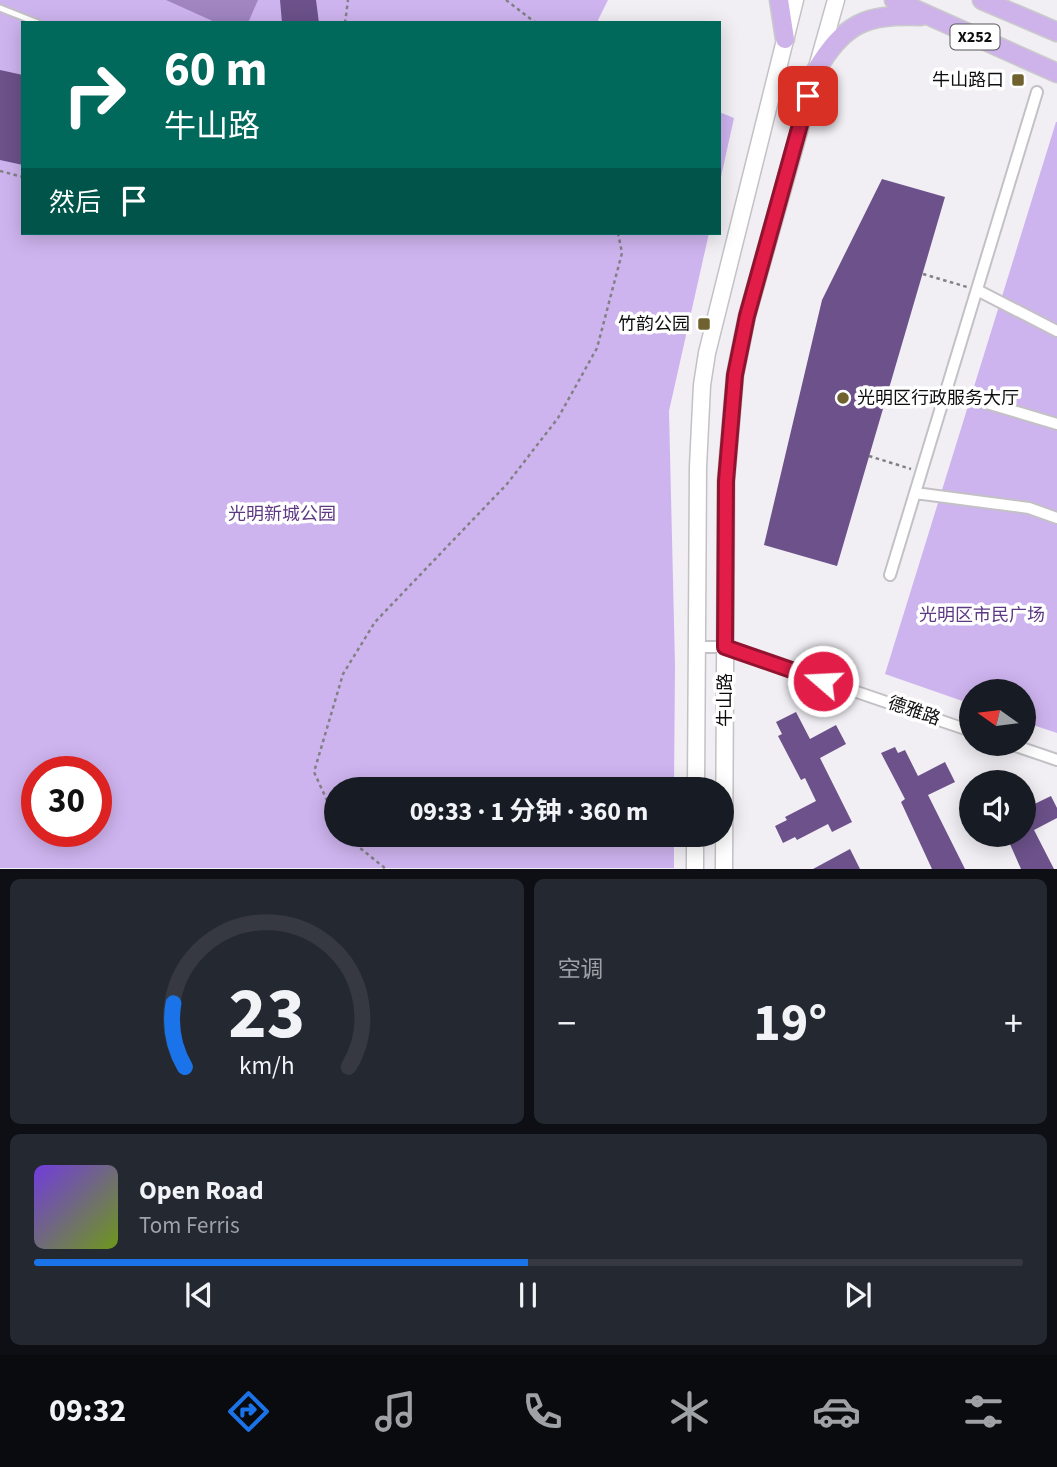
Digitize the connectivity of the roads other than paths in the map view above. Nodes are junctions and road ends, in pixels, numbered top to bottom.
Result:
1 (779, 0) edge
2 (794, 0) edge
3 (835, 0) edge
4 (894, 0) edge
5 (982, 0) edge
6 (0, 8) edge
7 (929, 16) junction
8 (33, 21) edge
9 (1057, 32) edge
10 (785, 39) junction
11 (815, 72) junction
12 (1057, 73) edge
13 (1037, 92) dead end
14 (977, 290) junction
15 (1057, 331) edge
16 (946, 391) junction
17 (730, 419) junction
18 (700, 420) junction
19 (1057, 424) edge
20 (915, 493) junction
21 (1057, 518) edge
22 (890, 575) dead end
23 (696, 647) junction
24 (725, 647) junction
25 (959, 727) edge
26 (1036, 753) edge
27 (1057, 760) edge
28 (696, 777) edge
29 (695, 847) edge
30 (695, 869) edge
31 (724, 869) edge

1 - 10 main road
2 - 10 street, 牛山路
3 - 11 street, 牛山路
4 - 7 main road, X252
5 - 9 main road, X252
6 - 8 lane
7 - 11 main road
7 - 12 main road, X252
10 - 18 street, 牛山路
11 - 17 street, 牛山路
13 - 14 street
14 - 15 street
14 - 16 street
16 - 19 street
16 - 20 street
17 - 18 street
17 - 24 street, 牛山路
18 - 23 street, 牛山路
20 - 21 street
20 - 22 street
23 - 24 street, 德雅路
23 - 28 street, 牛山路
24 - 25 street, 德雅路
24 - 31 street, 牛山路
26 - 27 street
29 - 30 street

